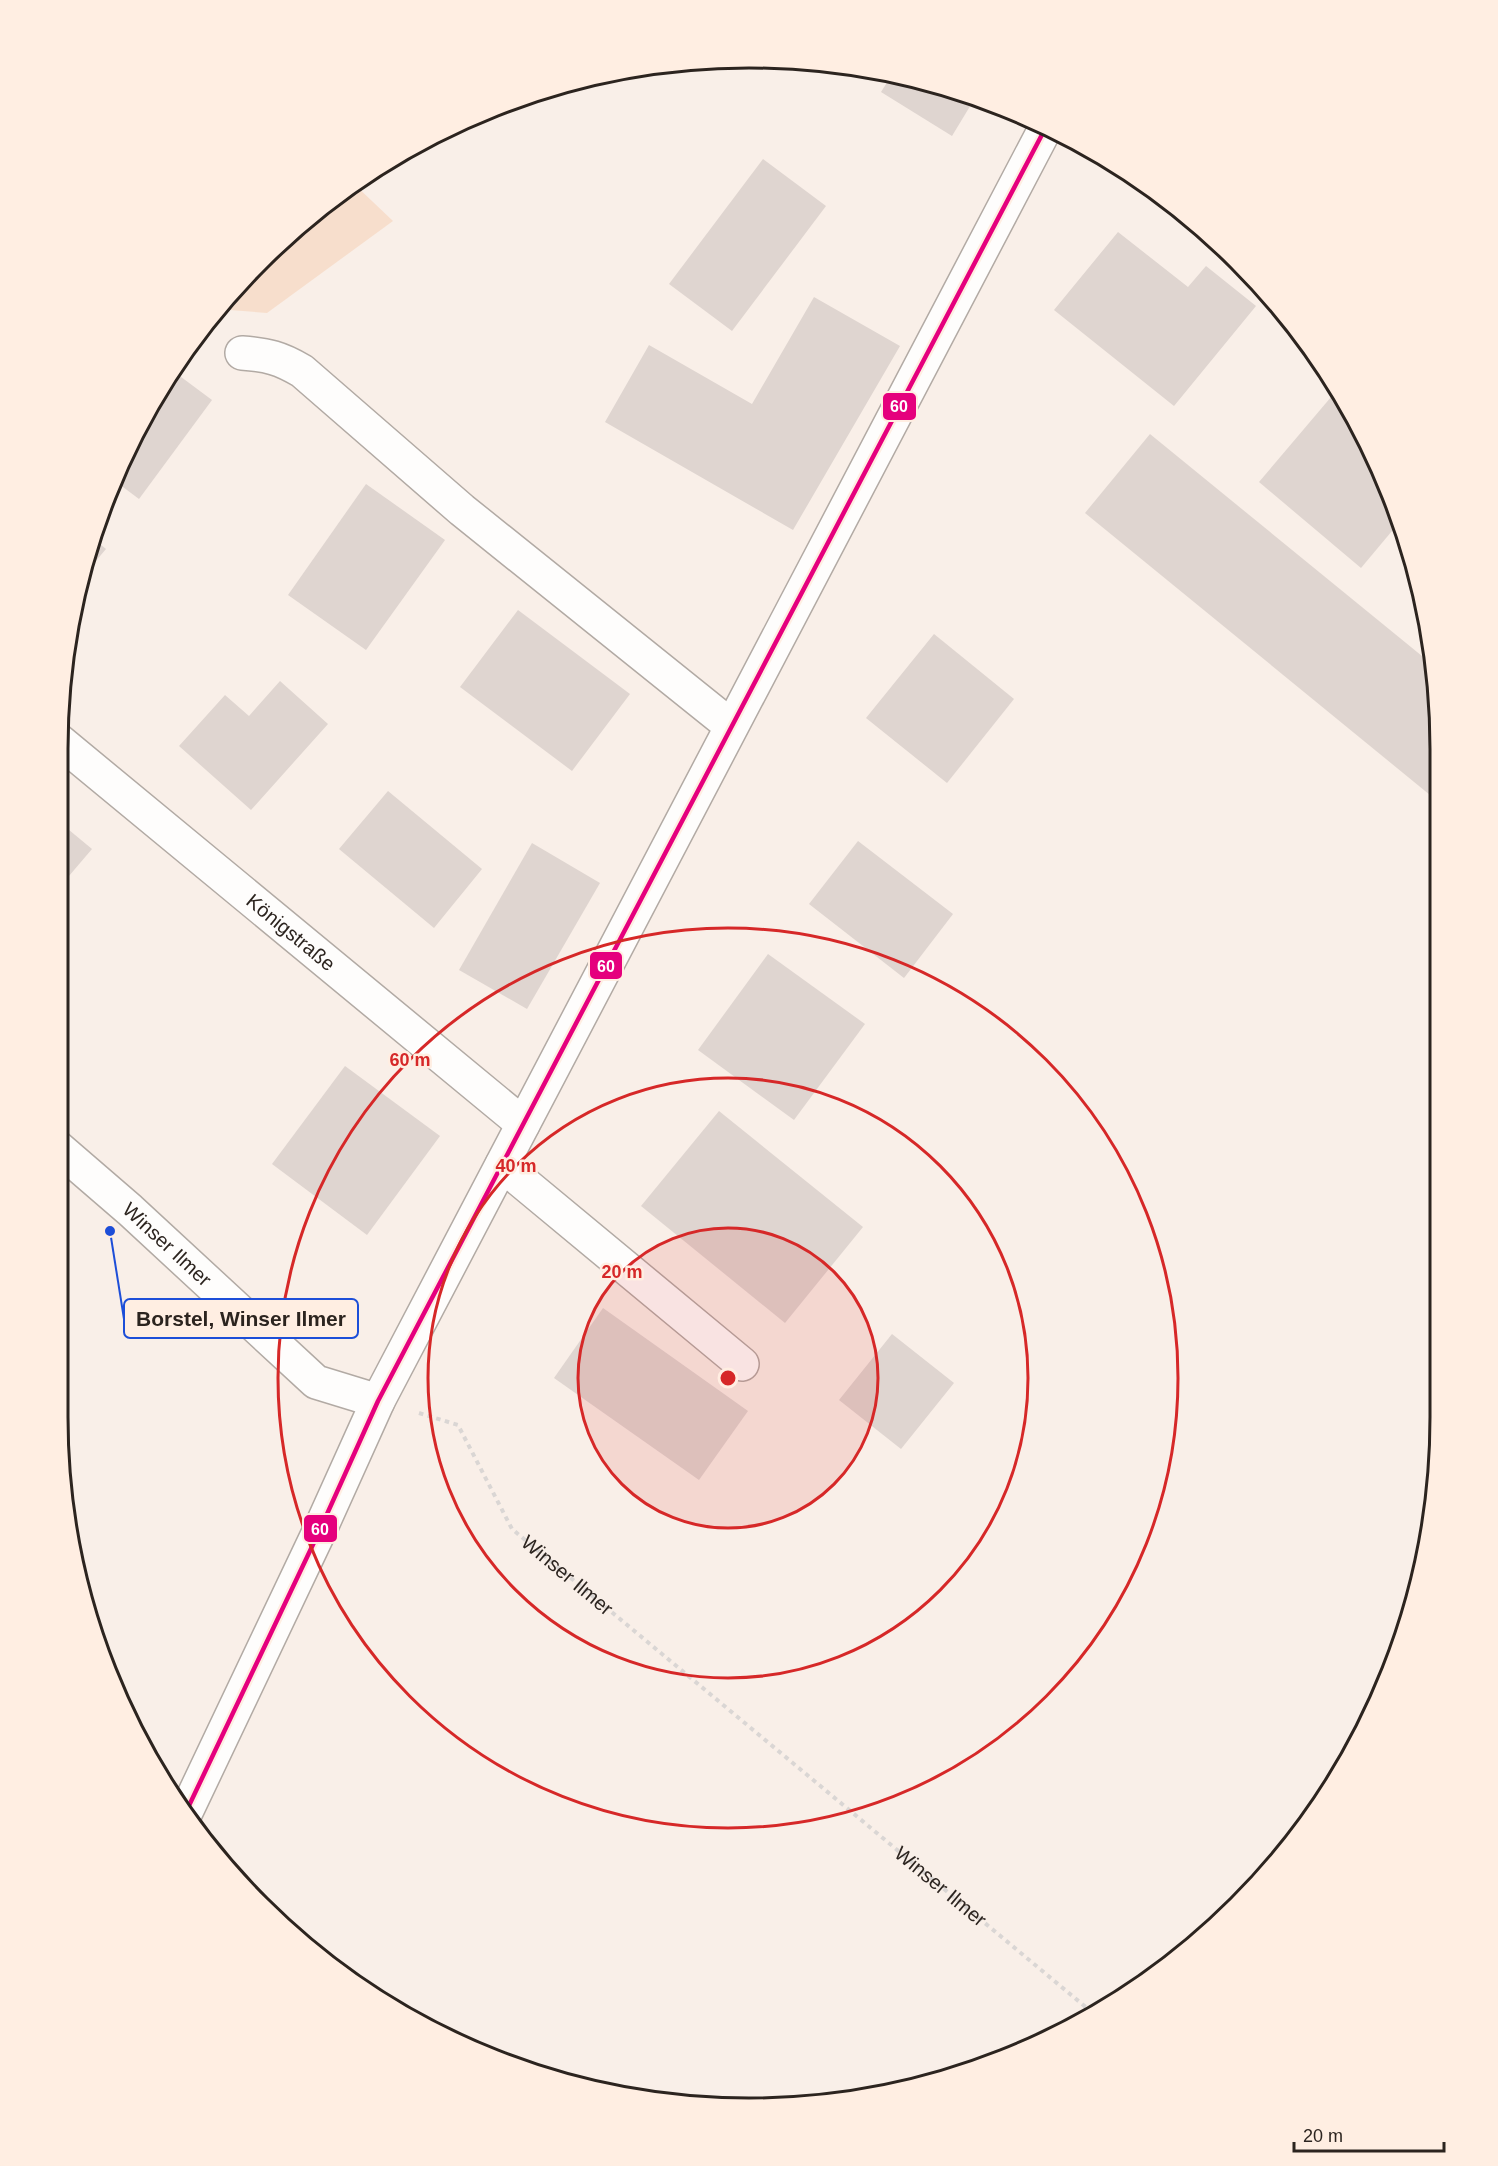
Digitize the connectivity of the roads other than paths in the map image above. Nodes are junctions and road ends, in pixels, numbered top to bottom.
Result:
1 (1042, 134) edge
2 (242, 353) dead end
3 (731, 726) junction
4 (68, 748) edge
5 (523, 1124) junction
6 (68, 1156) edge
7 (502, 1165) junction
8 (742, 1364) dead end
9 (378, 1401) junction
10 (189, 1806) edge

1 - 3 street
2 - 3 street
3 - 5 street
4 - 5 street, Königstraße
5 - 7 street
6 - 9 street, Winser Ilmer
7 - 8 street
7 - 9 street
9 - 10 street

